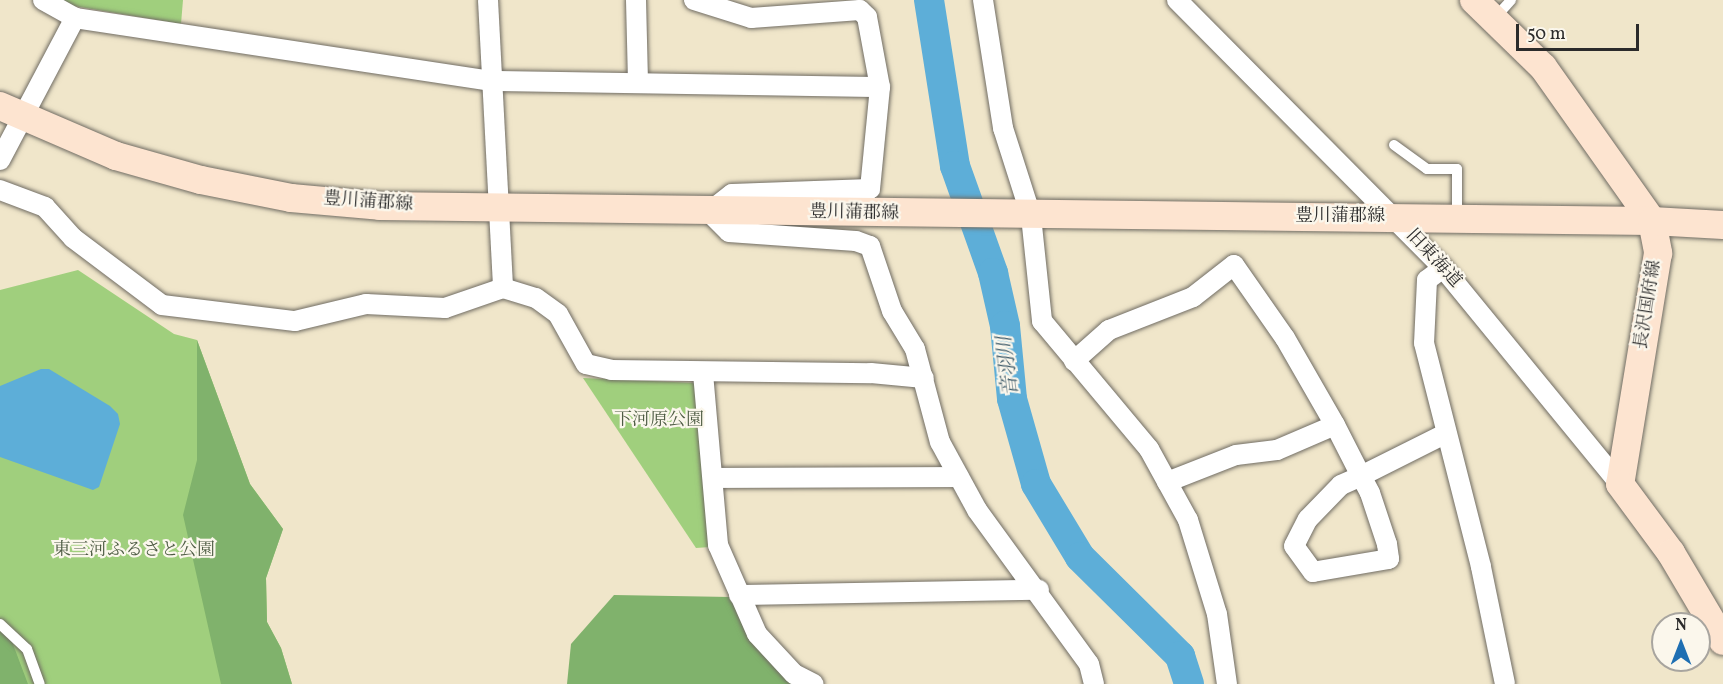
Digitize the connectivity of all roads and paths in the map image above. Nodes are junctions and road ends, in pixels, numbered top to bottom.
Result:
1 (43, 0) edge
2 (488, 0) edge
3 (636, 0) edge
4 (694, 0) edge
5 (983, 0) edge
6 (1177, 0) edge
7 (1494, 6) edge
8 (75, 18) junction
9 (492, 81) junction
10 (638, 82) junction
11 (880, 87) junction
12 (11, 112) edge
13 (1394, 145) dead end
14 (0, 160) edge
15 (0, 189) edge
16 (499, 208) junction
17 (709, 212) junction
18 (1025, 216) junction
19 (1394, 218) junction
20 (1456, 218) junction
21 (1652, 221) junction
22 (1723, 225) edge
23 (1443, 268) junction
24 (503, 288) junction
25 (1074, 361) junction
26 (703, 373) junction
27 (924, 378) junction
28 (1335, 425) junction
29 (1445, 434) junction
30 (1361, 476) junction
31 (959, 477) junction
32 (713, 478) junction
33 (1167, 482) junction
34 (1620, 484) junction
35 (1039, 590) junction
36 (740, 594) junction
37 (0, 624) edge
38 (1723, 641) edge
39 (40, 684) edge
40 (814, 684) edge
41 (1094, 684) edge
42 (1227, 684) edge
43 (1505, 684) edge

1 - 8 street
2 - 9 street
3 - 10 street
4 - 11 street
5 - 18 street
6 - 19 street, 旧東海道
7 - 21 main road, 長沢国府線
8 - 9 street
8 - 12 street
9 - 10 street
9 - 16 street
10 - 11 street
11 - 17 street
12 - 14 street
12 - 16 main road, 豊川蒲郡線
13 - 20 lane
15 - 24 street
16 - 17 main road, 豊川蒲郡線
16 - 24 street
17 - 18 main road, 豊川蒲郡線
17 - 27 street
18 - 19 main road, 豊川蒲郡線
18 - 25 street
19 - 20 main road, 豊川蒲郡線
19 - 23 street, 旧東海道
20 - 21 main road, 豊川蒲郡線
21 - 22 main road, 豊川蒲郡線
21 - 34 main road, 長沢国府線
23 - 29 street
23 - 34 street, 旧東海道
24 - 26 street
25 - 28 street
25 - 33 street
26 - 27 street
26 - 32 street
27 - 31 street
28 - 30 street
28 - 33 street
29 - 30 street
29 - 43 street
30 - 30 street
31 - 32 street
31 - 35 street
32 - 36 street
33 - 42 street
34 - 38 main road
35 - 36 street
35 - 41 street
36 - 40 street
37 - 39 lane

